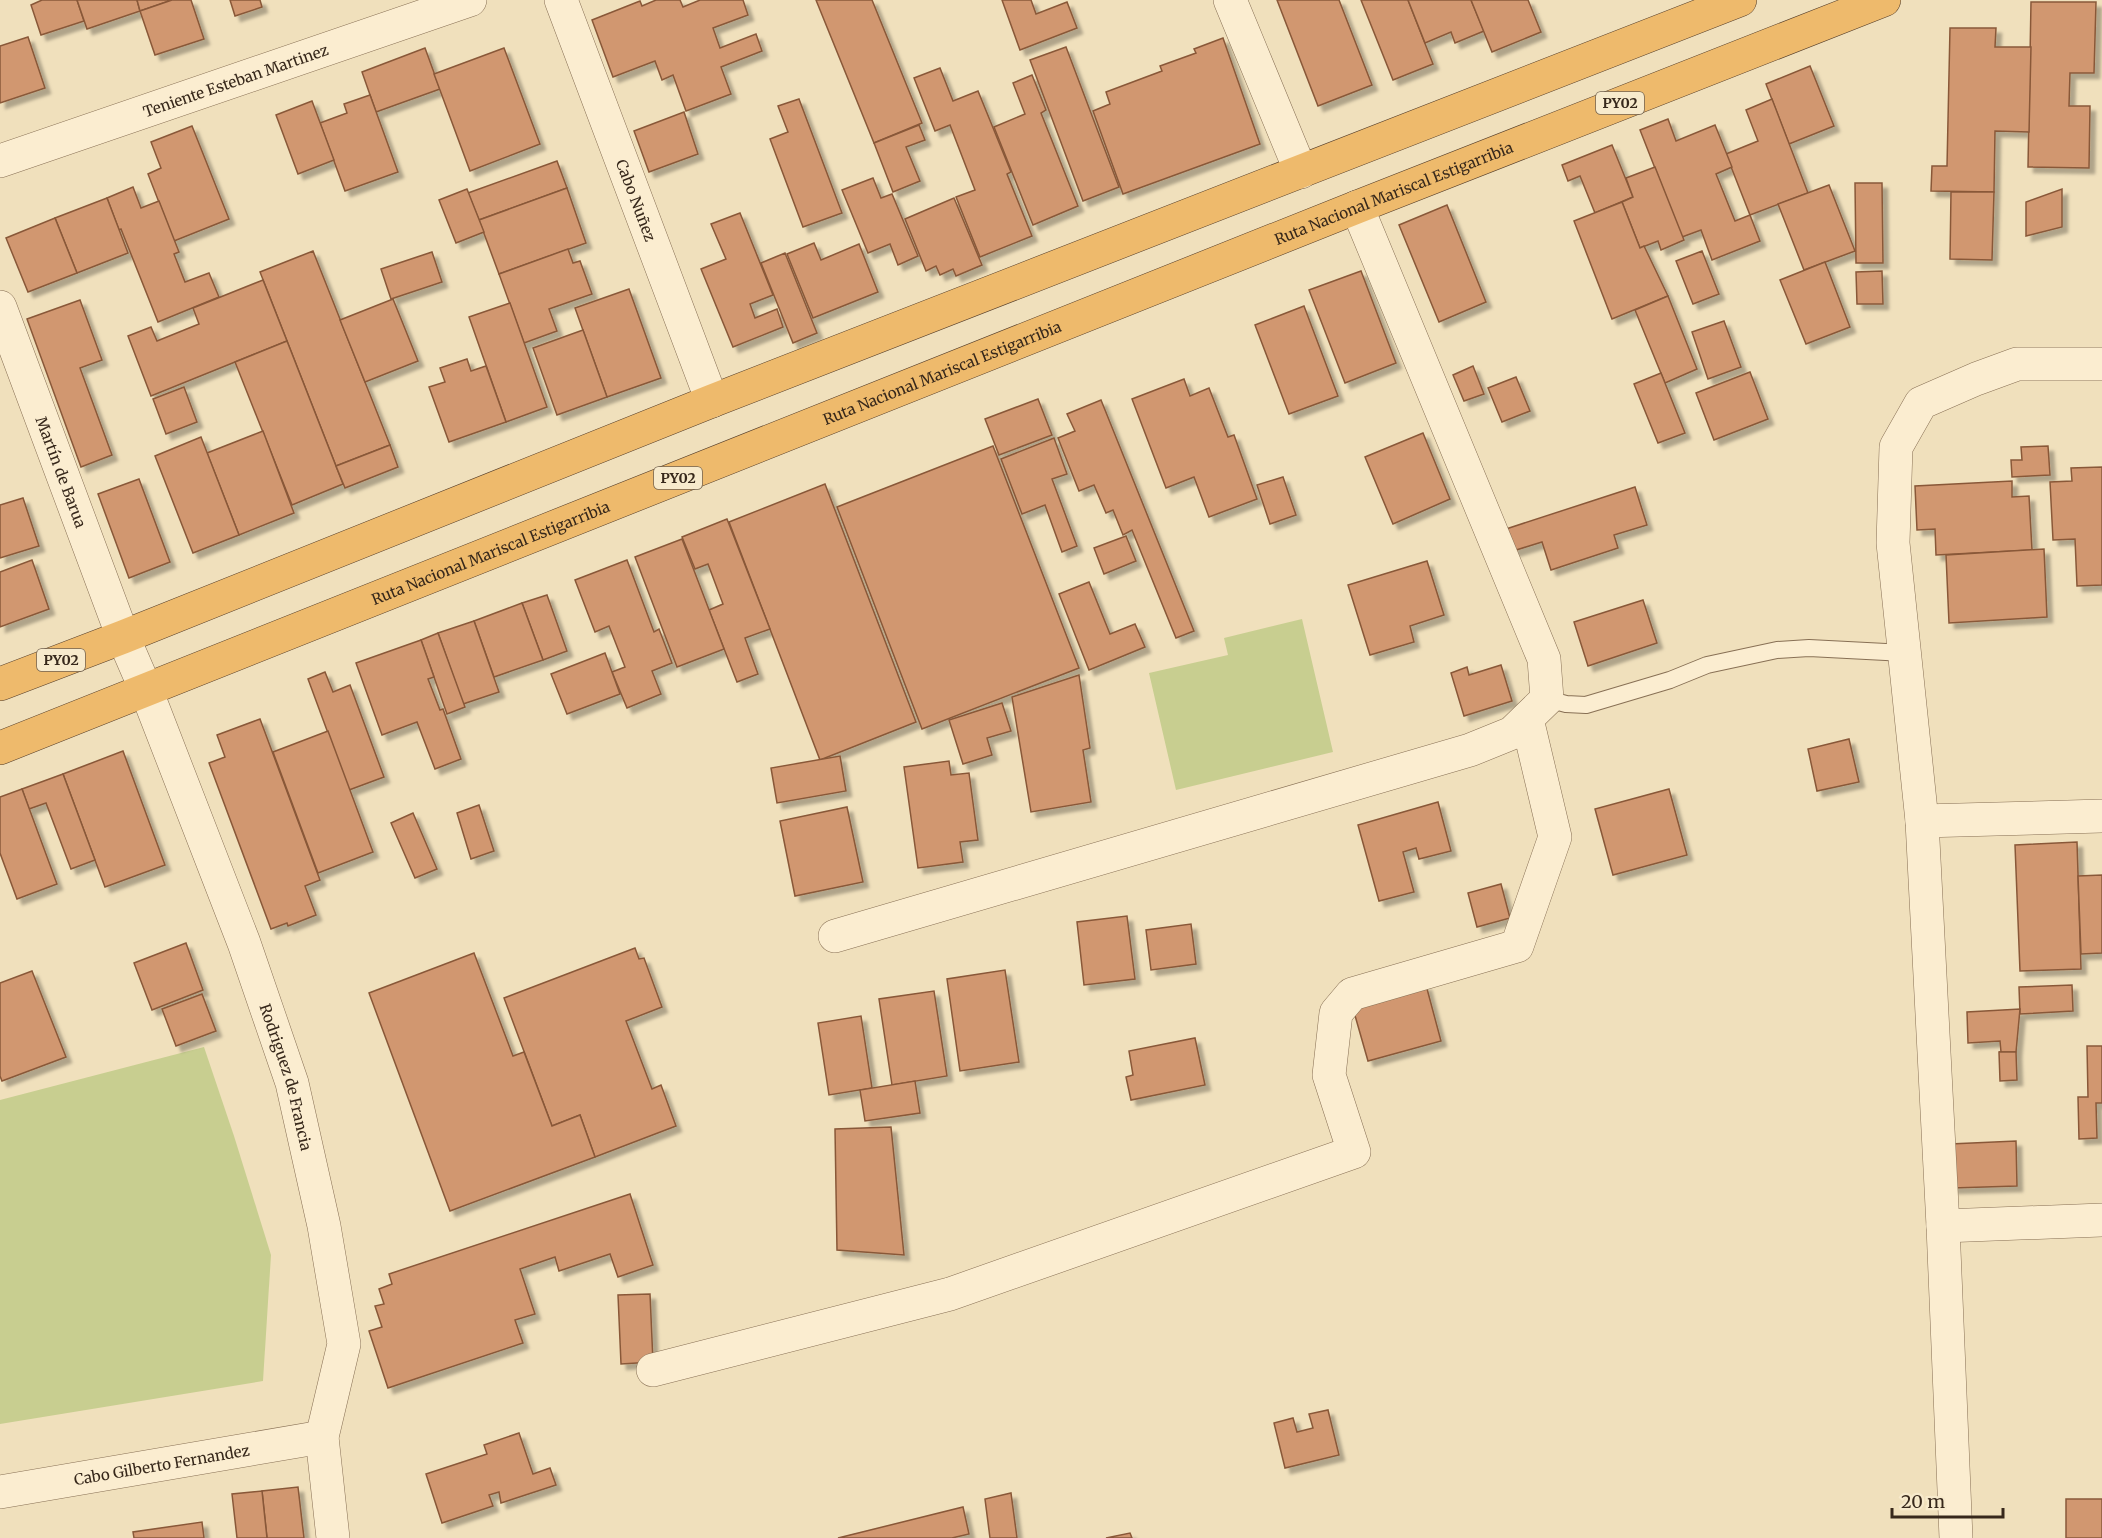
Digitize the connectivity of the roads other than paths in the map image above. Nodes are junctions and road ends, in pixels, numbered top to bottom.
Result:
1 (470, 0) edge
2 (561, 0) edge
3 (1230, 0) edge
4 (1740, 0) edge
5 (1884, 0) edge
6 (0, 160) edge
7 (1301, 172) junction
8 (1357, 207) junction
9 (0, 307) edge
10 (2102, 364) edge
11 (712, 401) junction
12 (123, 637) junction
13 (1905, 652) junction
14 (0, 684) edge
15 (146, 690) junction
16 (1537, 709) junction
17 (0, 748) edge
18 (2102, 816) edge
19 (1922, 821) junction
20 (835, 936) dead end
21 (2102, 1220) edge
22 (1943, 1226) junction
23 (653, 1370) dead end
24 (322, 1437) junction
25 (0, 1492) edge
26 (333, 1538) edge
27 (1956, 1538) edge

1 - 6 street, Teniente Esteban Martinez
2 - 11 street, Cabo Nuñez
3 - 7 street
4 - 7 highway, PY02
5 - 8 highway, Ruta Nacional Mariscal Estigarribia / PY02
7 - 11 highway, PY02
8 - 15 highway, Ruta Nacional Mariscal Estigarribia / PY02
8 - 16 street
9 - 12 street, Martín de Barua
10 - 13 street
11 - 12 highway, PY02
12 - 14 highway, PY02
12 - 15 street, Rodriguez de Francia
13 - 16 lane
13 - 19 street
15 - 17 highway, Ruta Nacional Mariscal Estigarribia / PY02
15 - 24 street, Rodriguez de Francia
16 - 20 street
16 - 23 street
18 - 19 street
19 - 22 street
21 - 22 street
22 - 27 street
24 - 25 street, Cabo Gilberto Fernandez
24 - 26 street, Rodriguez de Francia

